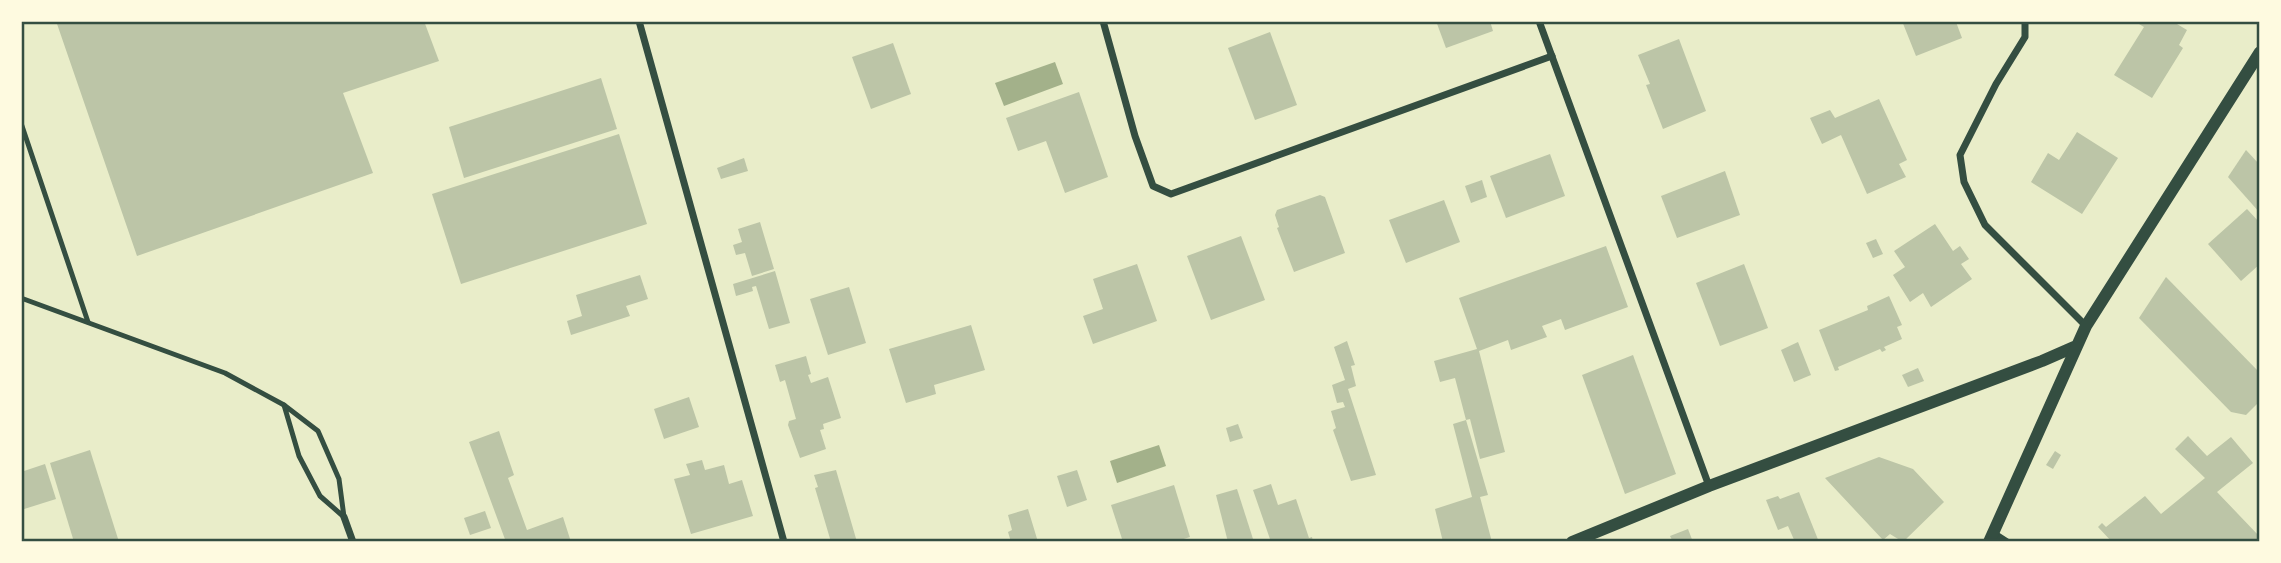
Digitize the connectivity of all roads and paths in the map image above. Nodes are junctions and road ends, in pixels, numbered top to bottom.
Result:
1 (639, 21) edge
2 (1103, 21) edge
3 (1539, 21) edge
4 (2025, 21) edge
5 (2260, 52) edge
6 (1552, 56) junction
7 (21, 123) edge
8 (21, 298) edge
9 (88, 322) junction
10 (2086, 326) junction
11 (2074, 347) junction
12 (284, 405) junction
13 (1709, 486) junction
14 (344, 517) junction
15 (1991, 538) edge
16 (353, 542) edge
17 (784, 542) edge
18 (1572, 542) edge
19 (2007, 542) edge

1 - 17 street
2 - 6 street
3 - 6 street
4 - 10 street
5 - 10 street
6 - 13 street
7 - 9 lane
8 - 9 lane
9 - 12 lane
10 - 11 street
11 - 13 street
11 - 15 street
12 - 14 lane
12 - 14 lane
13 - 18 street
14 - 16 street
15 - 19 street

